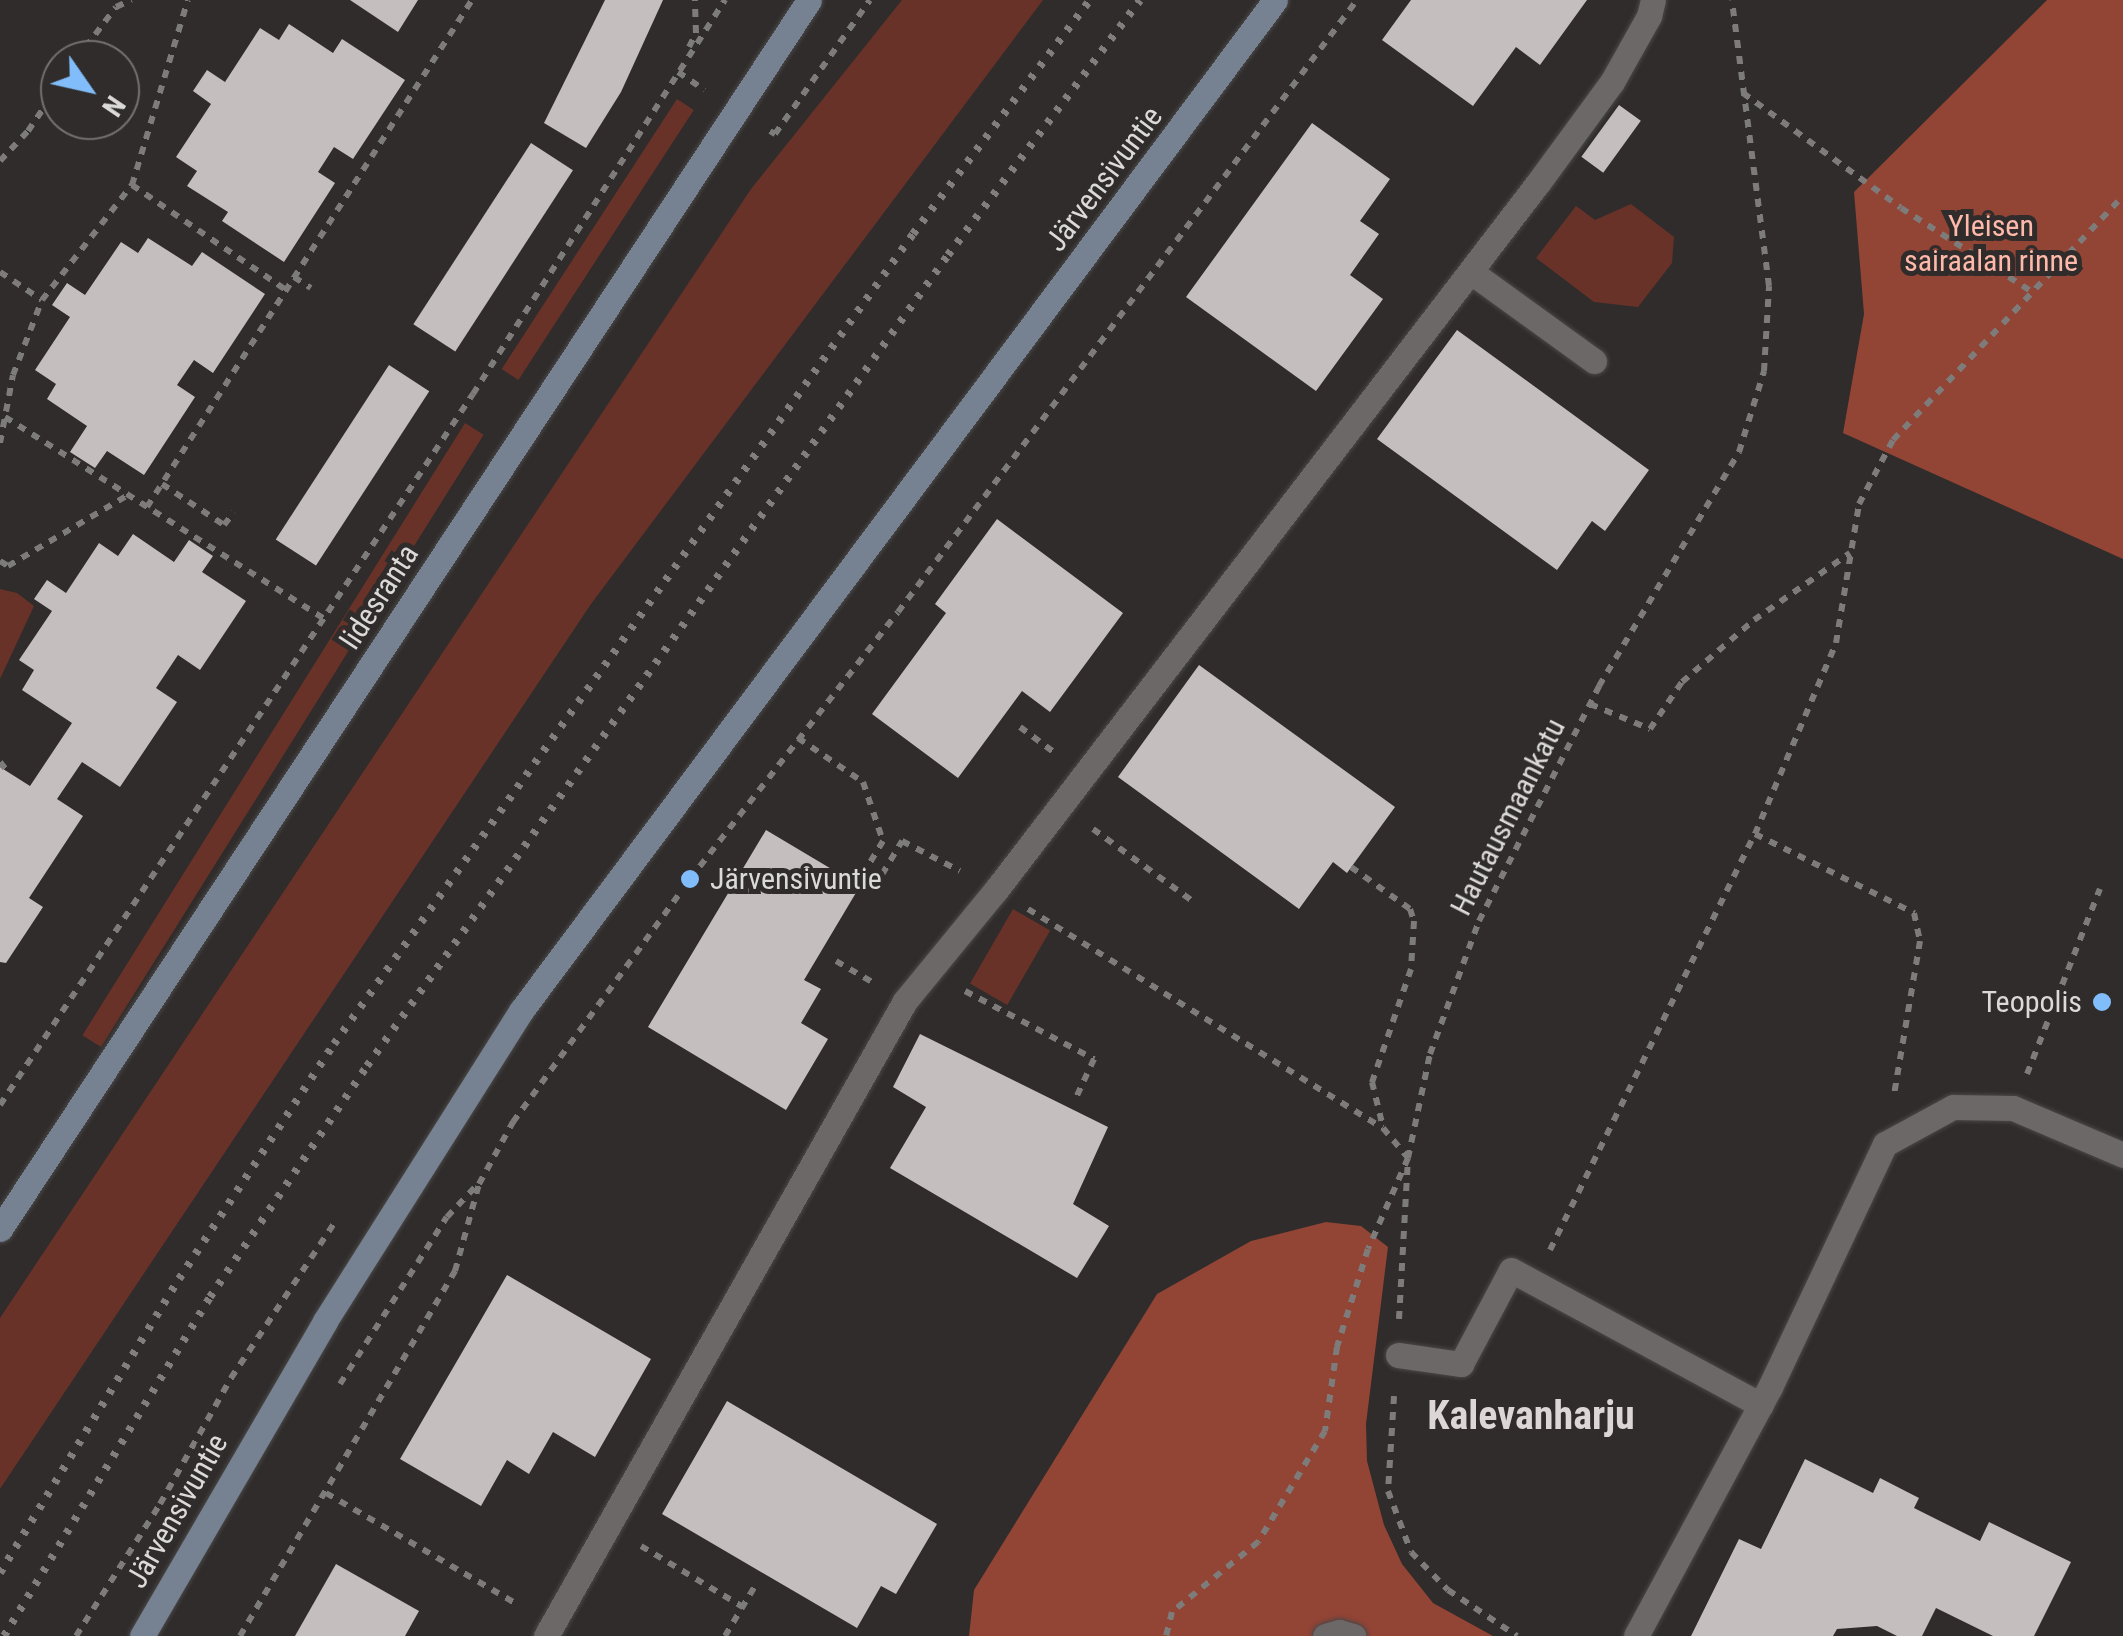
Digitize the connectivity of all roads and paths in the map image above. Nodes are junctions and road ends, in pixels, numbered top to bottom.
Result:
1 (131, 0) edge
2 (188, 0) edge
3 (472, 0) edge
4 (725, 0) edge
5 (1275, 0) edge
6 (1357, 0) edge
7 (1652, 0) edge
8 (1732, 0) edge
9 (806, 1) edge
10 (91, 40) edge
11 (1743, 93) junction
12 (40, 113) edge
13 (0, 161) edge
14 (132, 184) junction
15 (2123, 196) edge
16 (0, 272) edge
17 (1471, 272) junction
18 (294, 278) junction
19 (311, 288) dead end
20 (286, 290) junction
21 (2031, 291) junction
22 (42, 300) junction
23 (1594, 360) dead end
24 (5, 417) junction
25 (0, 443) edge
26 (162, 484) junction
27 (128, 495) junction
28 (147, 507) junction
29 (234, 512) dead end
30 (1851, 552) junction
31 (0, 561) edge
32 (324, 619) junction
33 (1590, 704) junction
34 (798, 738) junction
35 (0, 762) edge
36 (8, 772) dead end
37 (1060, 805) junction
38 (1754, 834) junction
39 (1351, 867) dead end
40 (2100, 889) dead end
41 (996, 890) junction
42 (1192, 900) dead end
43 (928, 972) junction
44 (1075, 1100) dead end
45 (0, 1104) edge
46 (2013, 1108) junction
47 (1384, 1128) junction
48 (1885, 1144) junction
49 (2123, 1155) edge
50 (1408, 1158) junction
51 (479, 1184) junction
52 (347, 1207) dead end
53 (0, 1229) edge
54 (1534, 1283) junction
55 (1398, 1355) junction
56 (338, 1388) dead end
57 (1760, 1405) junction
58 (326, 1493) junction
59 (608, 1527) junction
60 (755, 1586) dead end
61 (743, 1607) junction
62 (557, 1632) edge
63 (76, 1636) edge
64 (142, 1636) edge
65 (240, 1636) edge
66 (726, 1636) edge
67 (1166, 1636) edge
68 (1324, 1636) edge
69 (1353, 1636) edge
70 (1517, 1636) edge
71 (1636, 1636) edge

1 - 10 path
2 - 14 path
3 - 18 path
4 - 32 path
5 - 64 street, Järvensivuntie
6 - 34 path
7 - 17 lane
8 - 11 path, Hautausmaankatu
9 - 53 street, Iidesranta
11 - 21 path
11 - 33 path, Hautausmaankatu
12 - 13 path
14 - 20 path
14 - 22 path
15 - 21 path
16 - 22 path
17 - 23 lane
17 - 37 lane
18 - 19 path
18 - 20 path
20 - 26 path
21 - 30 path
22 - 24 path
24 - 25 path
24 - 27 path
26 - 28 path
26 - 29 path
27 - 28 path
27 - 31 path
28 - 32 path
30 - 33 path
30 - 38 path
32 - 45 path
33 - 50 path, Hautausmaankatu
34 - 41 path
34 - 51 path
35 - 36 path
37 - 41 lane
37 - 42 path
38 - 48 path
38 - 54 path
39 - 47 path
40 - 46 path
41 - 43 lane
41 - 47 path
43 - 44 path
43 - 59 lane
46 - 48 lane
46 - 49 lane
47 - 50 path
48 - 57 lane
50 - 55 path, Hautausmaankatu
50 - 67 path
51 - 56 path
51 - 58 path
52 - 63 path
54 - 55 lane
54 - 57 lane
55 - 70 path, Hautausmaankatu
57 - 71 lane
58 - 62 path
58 - 65 path
59 - 61 path
59 - 62 lane
60 - 61 path
61 - 66 path
68 - 69 lane

